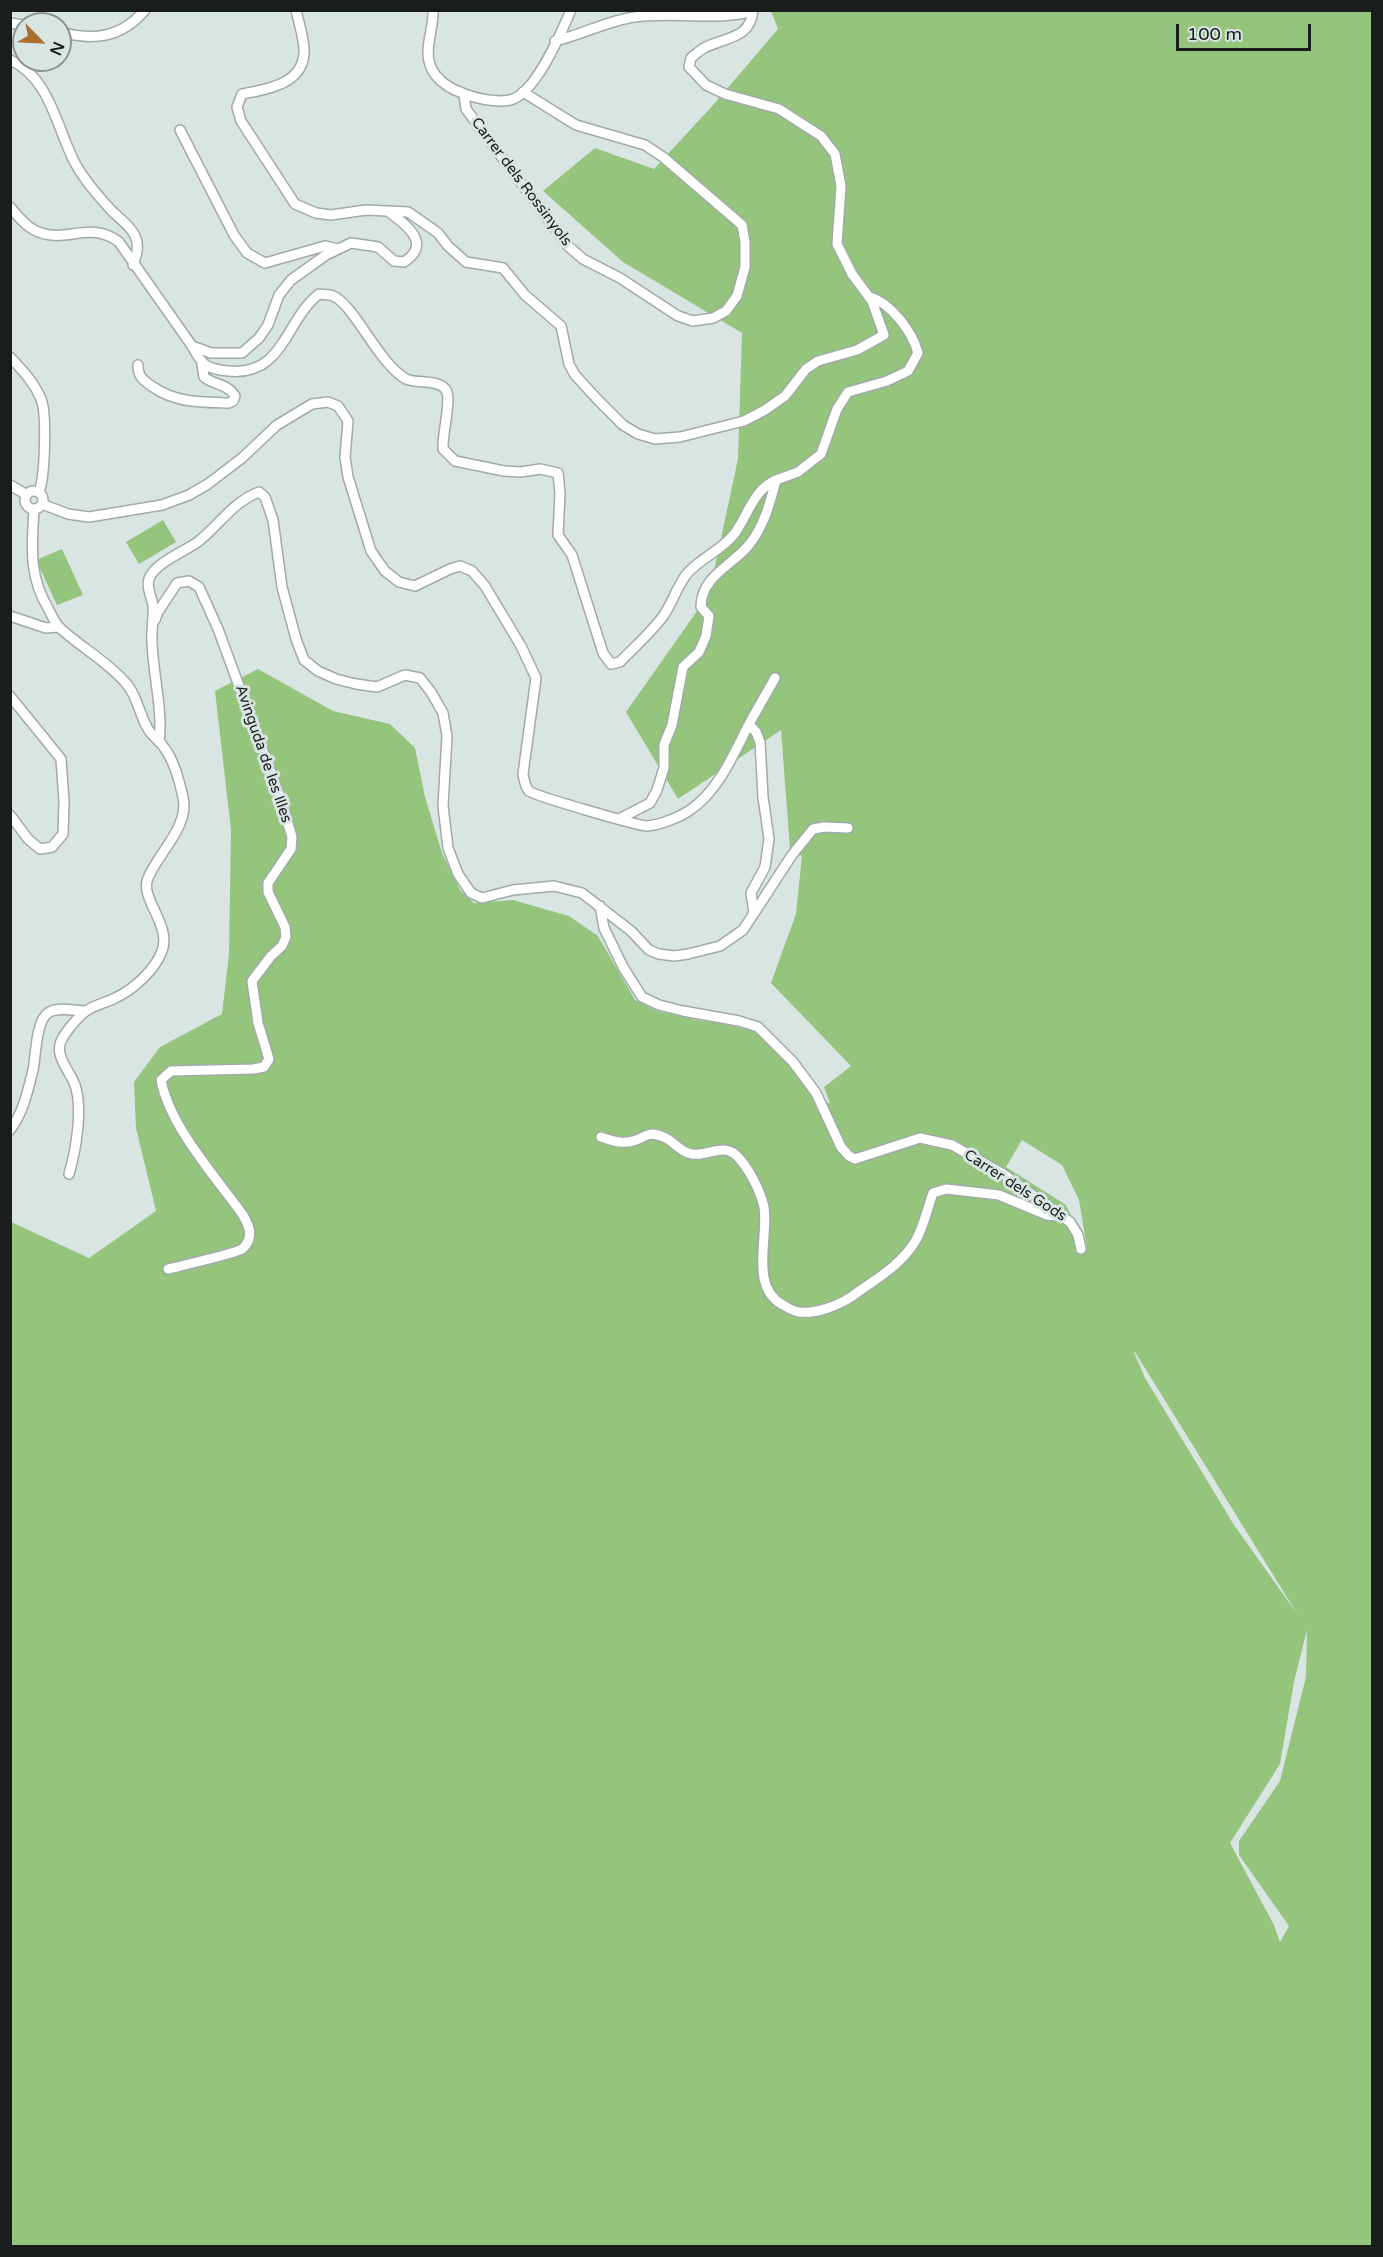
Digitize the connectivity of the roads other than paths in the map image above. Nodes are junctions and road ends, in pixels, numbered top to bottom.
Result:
1 (145, 10) edge
2 (296, 10) edge
3 (433, 10) edge
4 (571, 10) edge
5 (753, 11) edge
6 (72, 34) edge
7 (555, 41) junction
8 (10, 60) edge
9 (523, 92) junction
10 (464, 94) junction
11 (180, 130) dead end
12 (10, 207) edge
13 (387, 210) junction
14 (338, 249) junction
15 (133, 265) junction
16 (868, 296) junction
17 (192, 346) junction
18 (10, 357) edge
19 (202, 364) junction
20 (138, 365) dead end
21 (776, 480) junction
22 (10, 485) edge
23 (39, 492) junction
24 (27, 495) junction
25 (38, 506) junction
26 (10, 615) edge
27 (58, 627) junction
28 (152, 631) junction
29 (775, 678) dead end
30 (10, 696) edge
31 (749, 724) junction
32 (159, 742) junction
33 (10, 815) edge
34 (621, 818) junction
35 (848, 828) dead end
36 (600, 906) junction
37 (754, 913) junction
38 (85, 1011) junction
39 (10, 1130) edge
40 (601, 1137) dead end
41 (69, 1174) dead end
42 (1060, 1216) junction
43 (1081, 1249) dead end
44 (168, 1269) dead end

1 - 6 street
2 - 13 street
3 - 10 street
4 - 7 street
5 - 7 street
5 - 16 street
7 - 9 street
8 - 15 street
9 - 10 street
9 - 10 street, Carrer dels Rossinyols
11 - 14 street
12 - 15 street
13 - 14 street
13 - 16 street
14 - 17 street
15 - 17 street
16 - 21 street
17 - 19 street
18 - 23 street
19 - 20 street
19 - 21 street
21 - 34 street
22 - 24 street
23 - 24 street
23 - 25 street
24 - 25 street
25 - 27 street
25 - 34 street
26 - 27 street
27 - 32 street
28 - 32 street
28 - 36 street
28 - 44 street, Avinguda de les Illes
29 - 31 street
30 - 33 street
31 - 34 street
31 - 37 street
32 - 38 street
35 - 37 street
36 - 37 street
36 - 42 street, Carrer dels Gods
38 - 39 street
38 - 41 street
40 - 42 street
42 - 43 street, Carrer dels Gods

